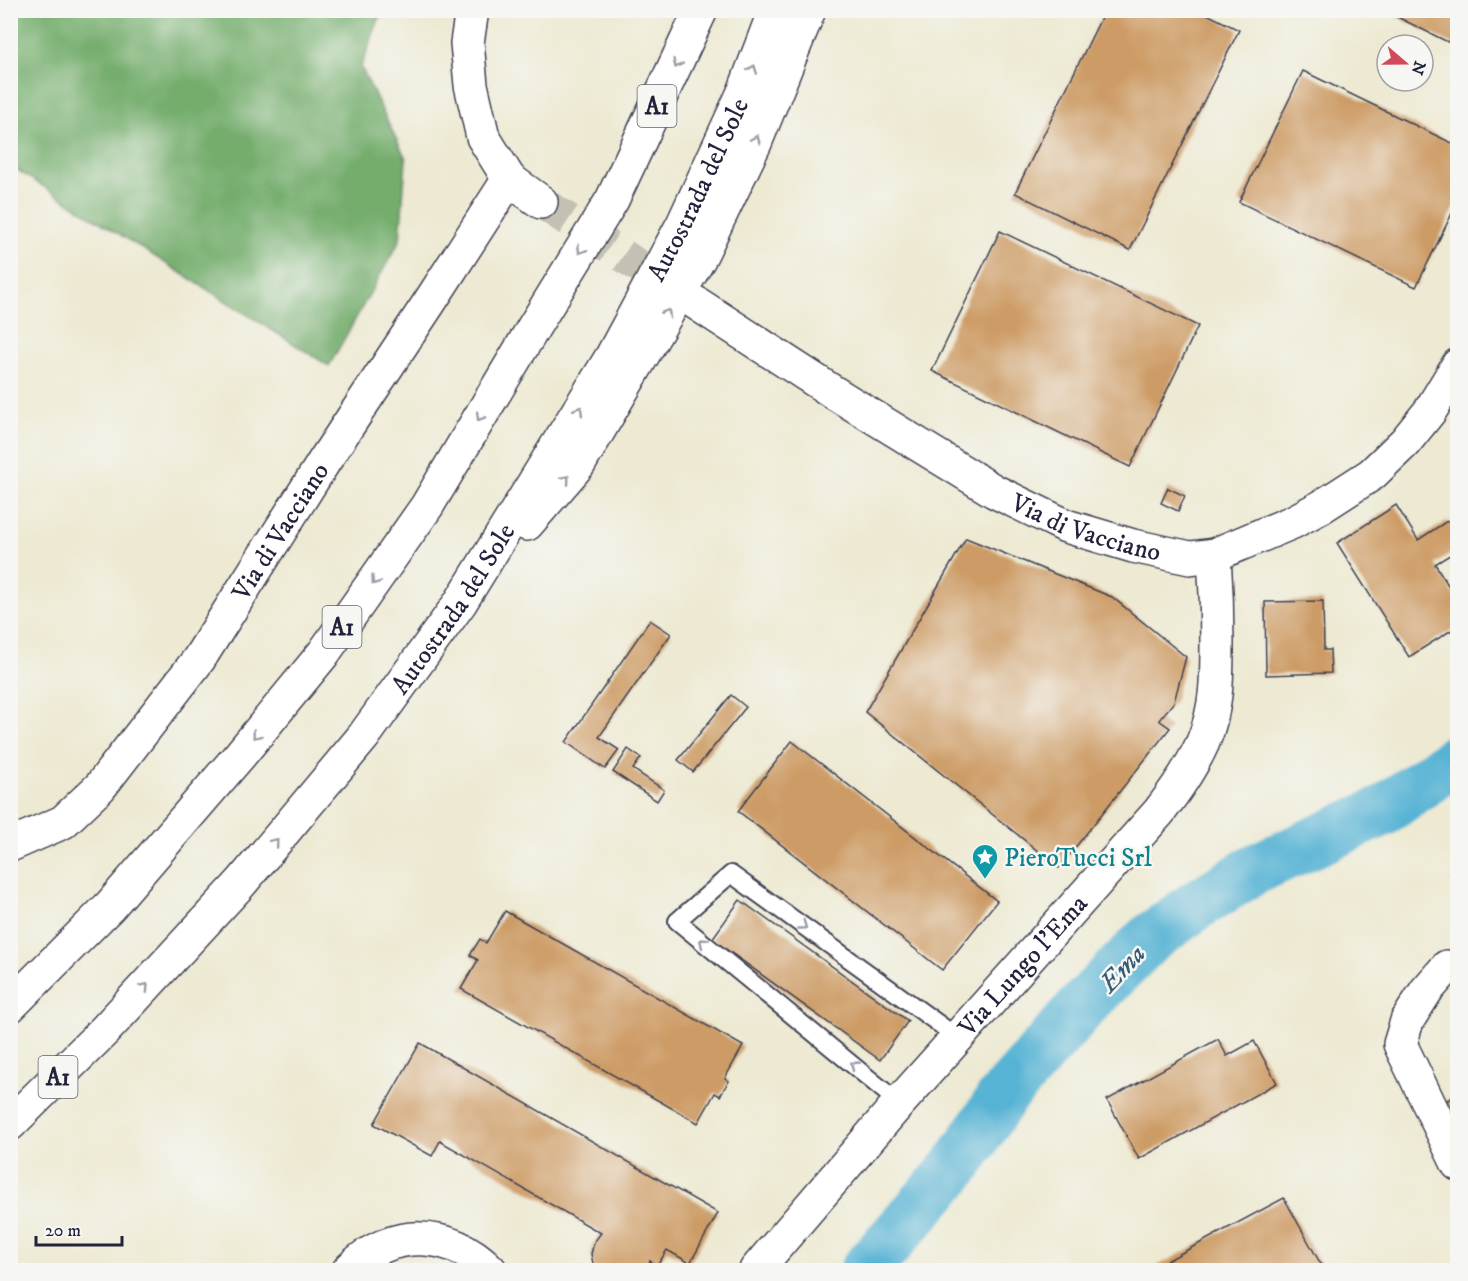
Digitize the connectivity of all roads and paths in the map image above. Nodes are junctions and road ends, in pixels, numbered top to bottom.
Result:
1 (472, 10) edge
2 (701, 10) edge
3 (775, 10) edge
4 (809, 10) edge
5 (509, 179) junction
6 (541, 202) tunnel mouth
7 (696, 303) tunnel mouth
8 (1458, 365) edge
9 (1214, 555) junction
10 (460, 603) junction
11 (10, 845) edge
12 (1447, 967) dead end
13 (10, 1006) edge
14 (957, 1037) junction
15 (899, 1103) junction
16 (10, 1124) edge
17 (1458, 1164) edge
18 (350, 1270) edge
19 (490, 1270) edge
20 (756, 1270) edge

1 - 5 main road
2 -> 13 main road, A1
10 -> 3 main road, Autostrada del Sole / A1
10 -> 4 main road
5 - 6 main road
5 - 11 main road, Via di Vacciano
7 - 9 main road, Via di Vacciano
8 - 9 main road, Via di Vacciano
9 - 14 main road, Via Lungo l'Ema
16 -> 10 main road, Autostrada del Sole / A1
12 - 17 main road
14 - 15 main road, Via Lungo l'Ema
15 -> 14 lane
15 - 20 main road, Via Lungo l'Ema
18 - 19 main road

